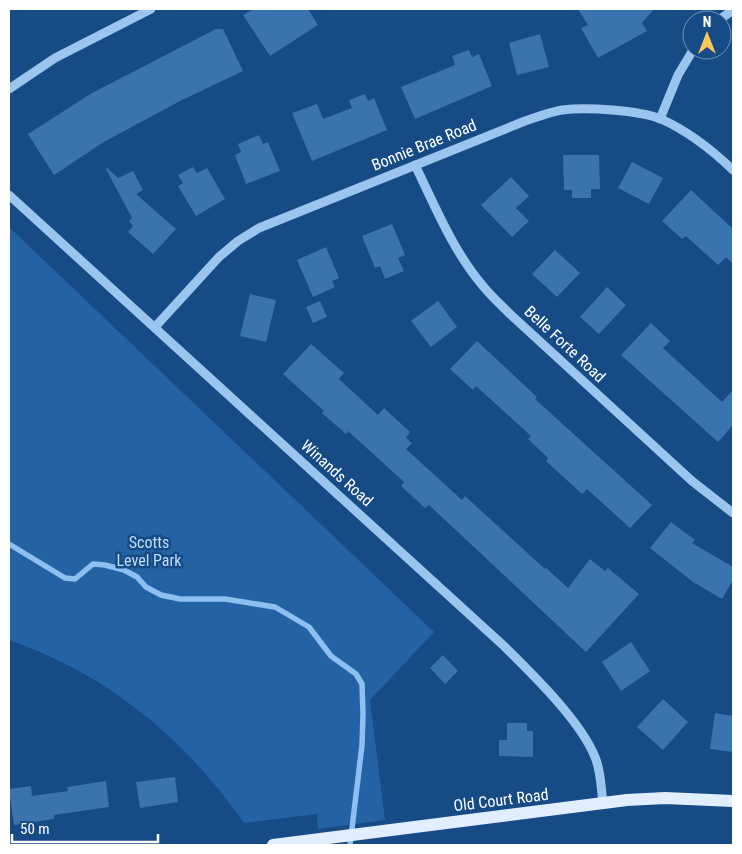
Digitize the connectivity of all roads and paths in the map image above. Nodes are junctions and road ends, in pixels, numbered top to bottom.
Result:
1 (151, 9) edge
2 (687, 60) edge
3 (9, 89) edge
4 (660, 119) junction
5 (416, 165) junction
6 (733, 170) edge
7 (9, 195) edge
8 (155, 327) junction
9 (733, 513) edge
10 (733, 801) edge
11 (603, 803) junction
12 (273, 845) edge

1 - 3 street
2 - 4 street
4 - 5 street, Bonnie Brae Road
4 - 6 street, Bonnie Brae Road
5 - 8 street, Bonnie Brae Road
5 - 9 street, Belle Forte Road
7 - 8 street, Winands Road
8 - 11 street, Winands Road
10 - 11 main road, Old Court Road
11 - 12 main road, Old Court Road

